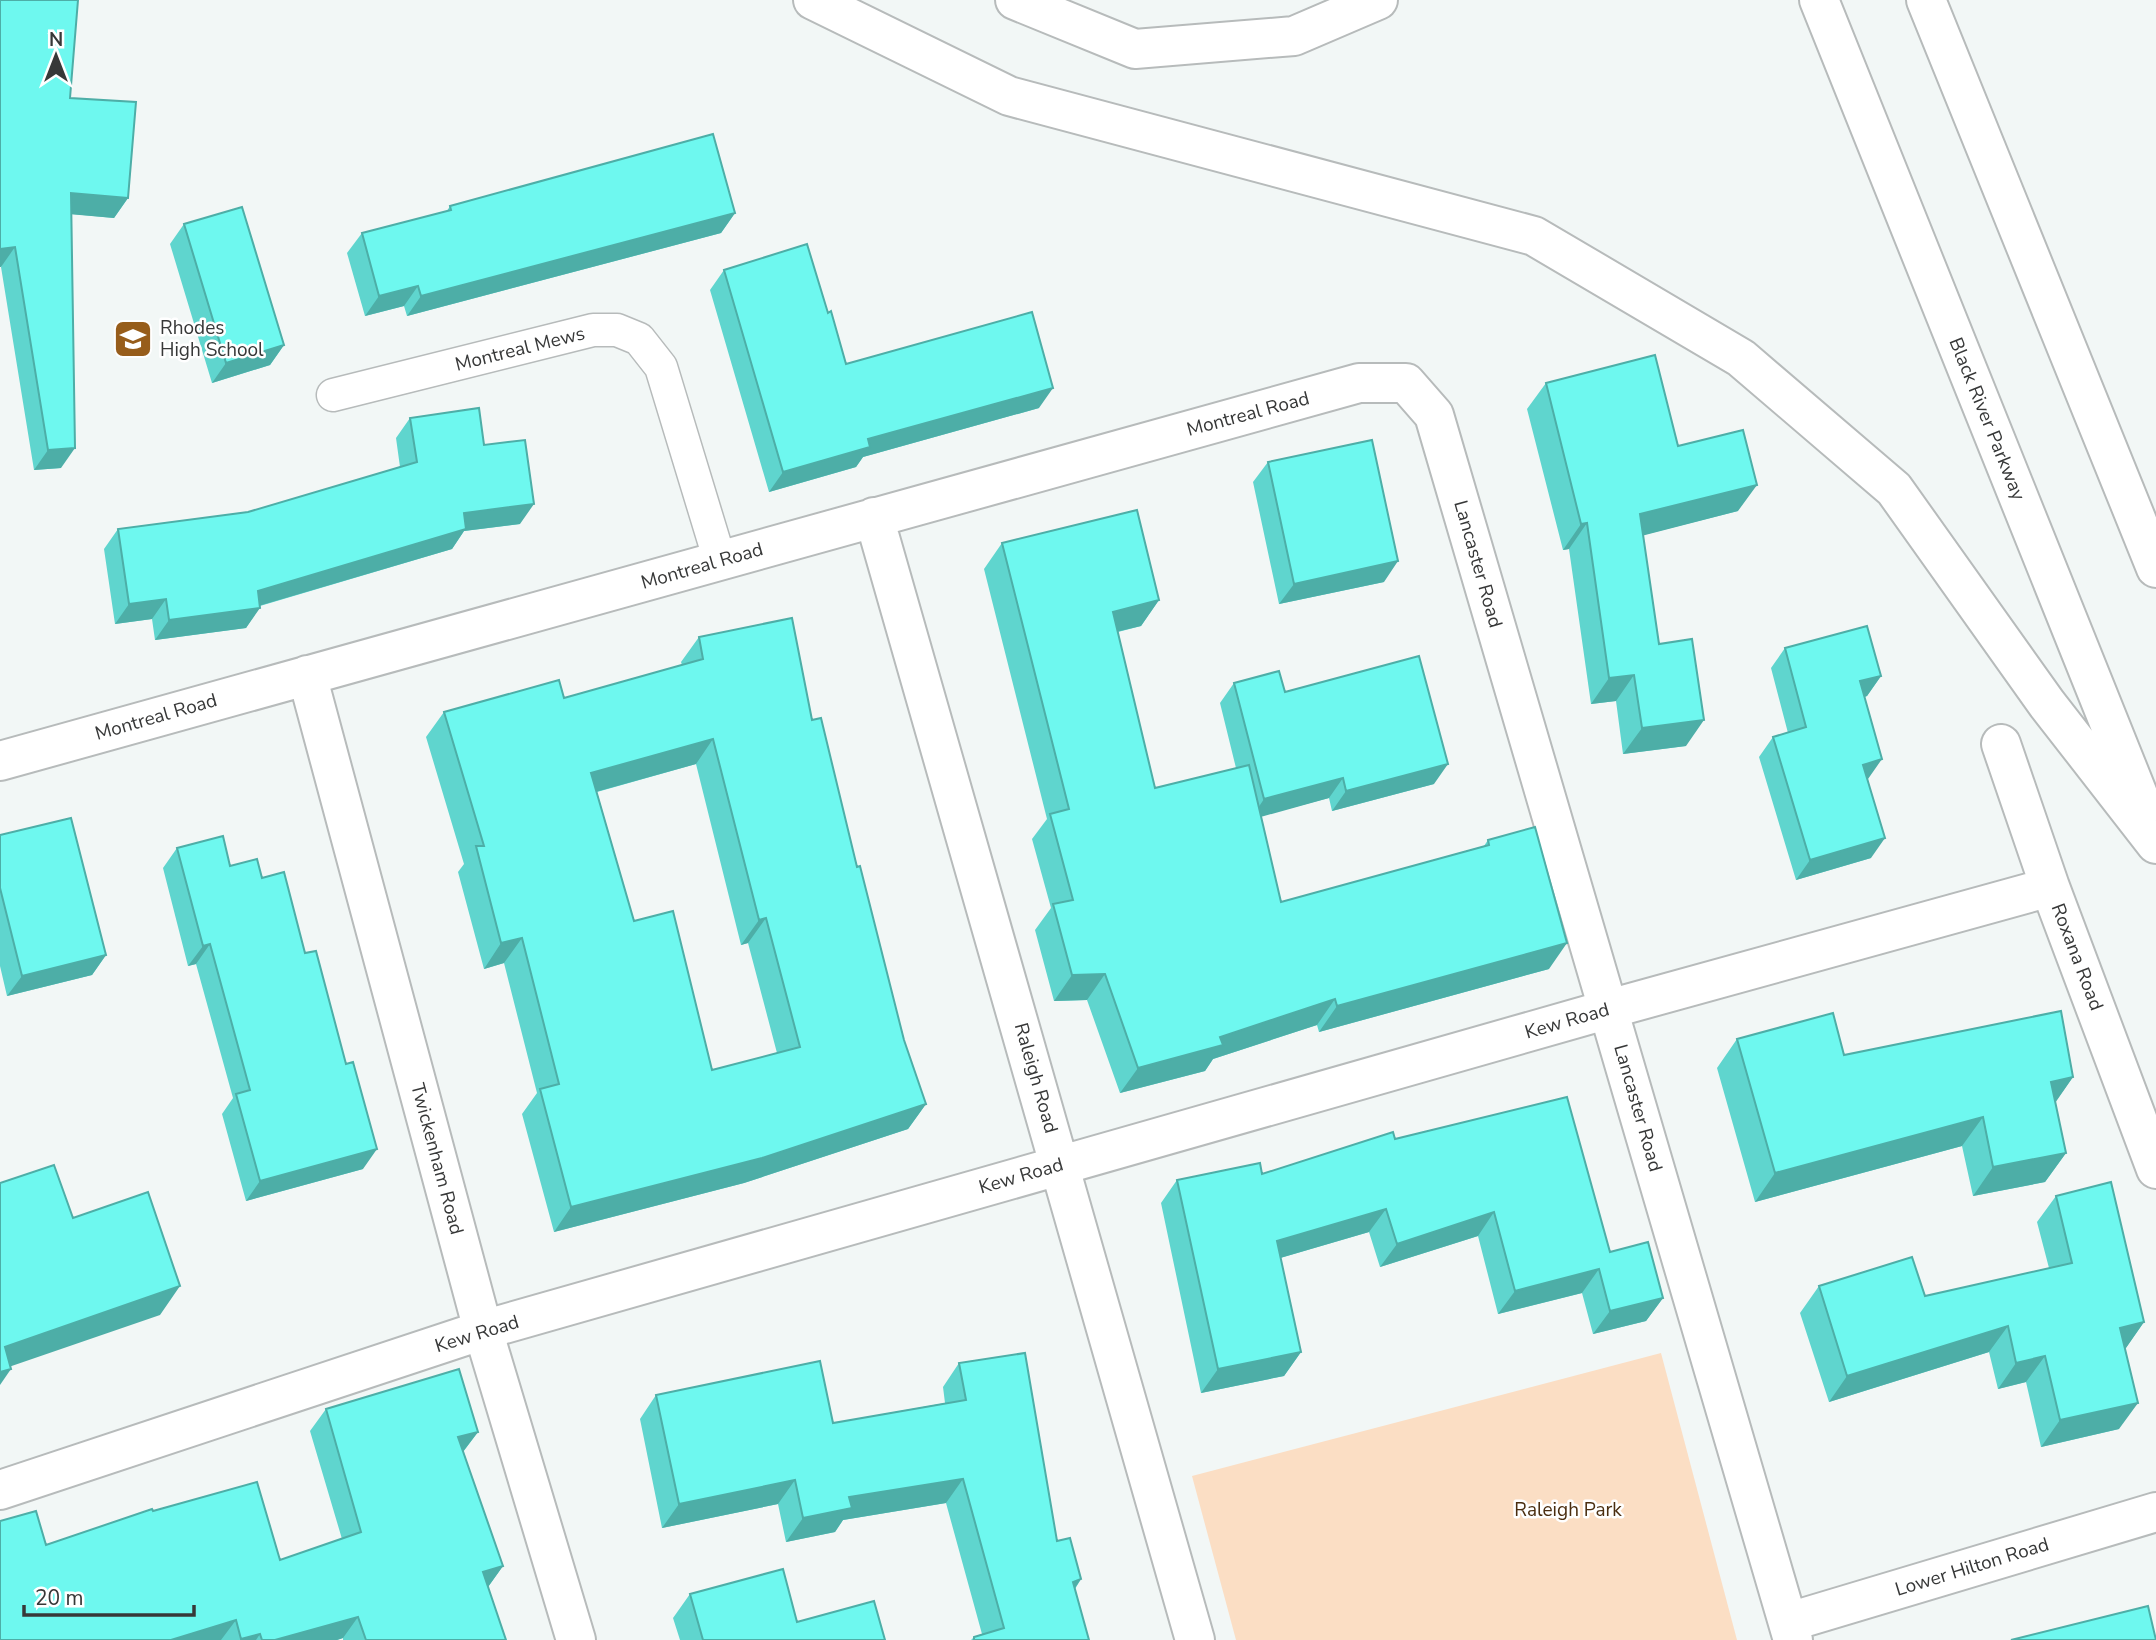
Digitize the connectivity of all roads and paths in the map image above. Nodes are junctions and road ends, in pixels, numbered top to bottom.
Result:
1 (813, 0) edge
2 (1015, 0) edge
3 (1378, 0) edge
4 (1819, 0) edge
5 (1926, 0) edge
6 (1406, 383) joint
7 (333, 396) dead end
8 (874, 517) junction
9 (720, 561) junction
10 (2156, 568) edge
11 (307, 675) junction
12 (2001, 744) dead end
13 (0, 761) edge
14 (2156, 838) edge
15 (2156, 844) edge
16 (2050, 887) junction
17 (1609, 1009) junction
18 (1061, 1165) junction
19 (2156, 1170) edge
20 (483, 1331) junction
21 (0, 1490) edge
22 (2156, 1512) edge
23 (1791, 1631) edge
24 (576, 1640) edge
25 (1195, 1640) edge

1 - 15 main road
2 - 3 main road
4 - 14 main road, Black River Parkway
5 - 10 main road
6 - 8 main road, Montreal Road
6 - 17 main road, Lancaster Road
7 - 9 lane, Montreal Mews
8 - 9 main road, Montreal Road
8 - 18 main road, Raleigh Road
9 - 11 main road, Montreal Road
11 - 13 main road, Montreal Road
11 - 20 main road, Twickenham Road
12 - 16 main road, Roxana Road
16 - 17 main road, Kew Road
16 - 19 main road, Roxana Road
17 - 18 main road, Kew Road
17 - 23 main road, Lancaster Road
18 - 20 main road, Kew Road
18 - 25 main road, Raleigh Road
20 - 21 main road, Kew Road
20 - 24 main road, Twickenham Road
22 - 23 main road, Lower Hilton Road

